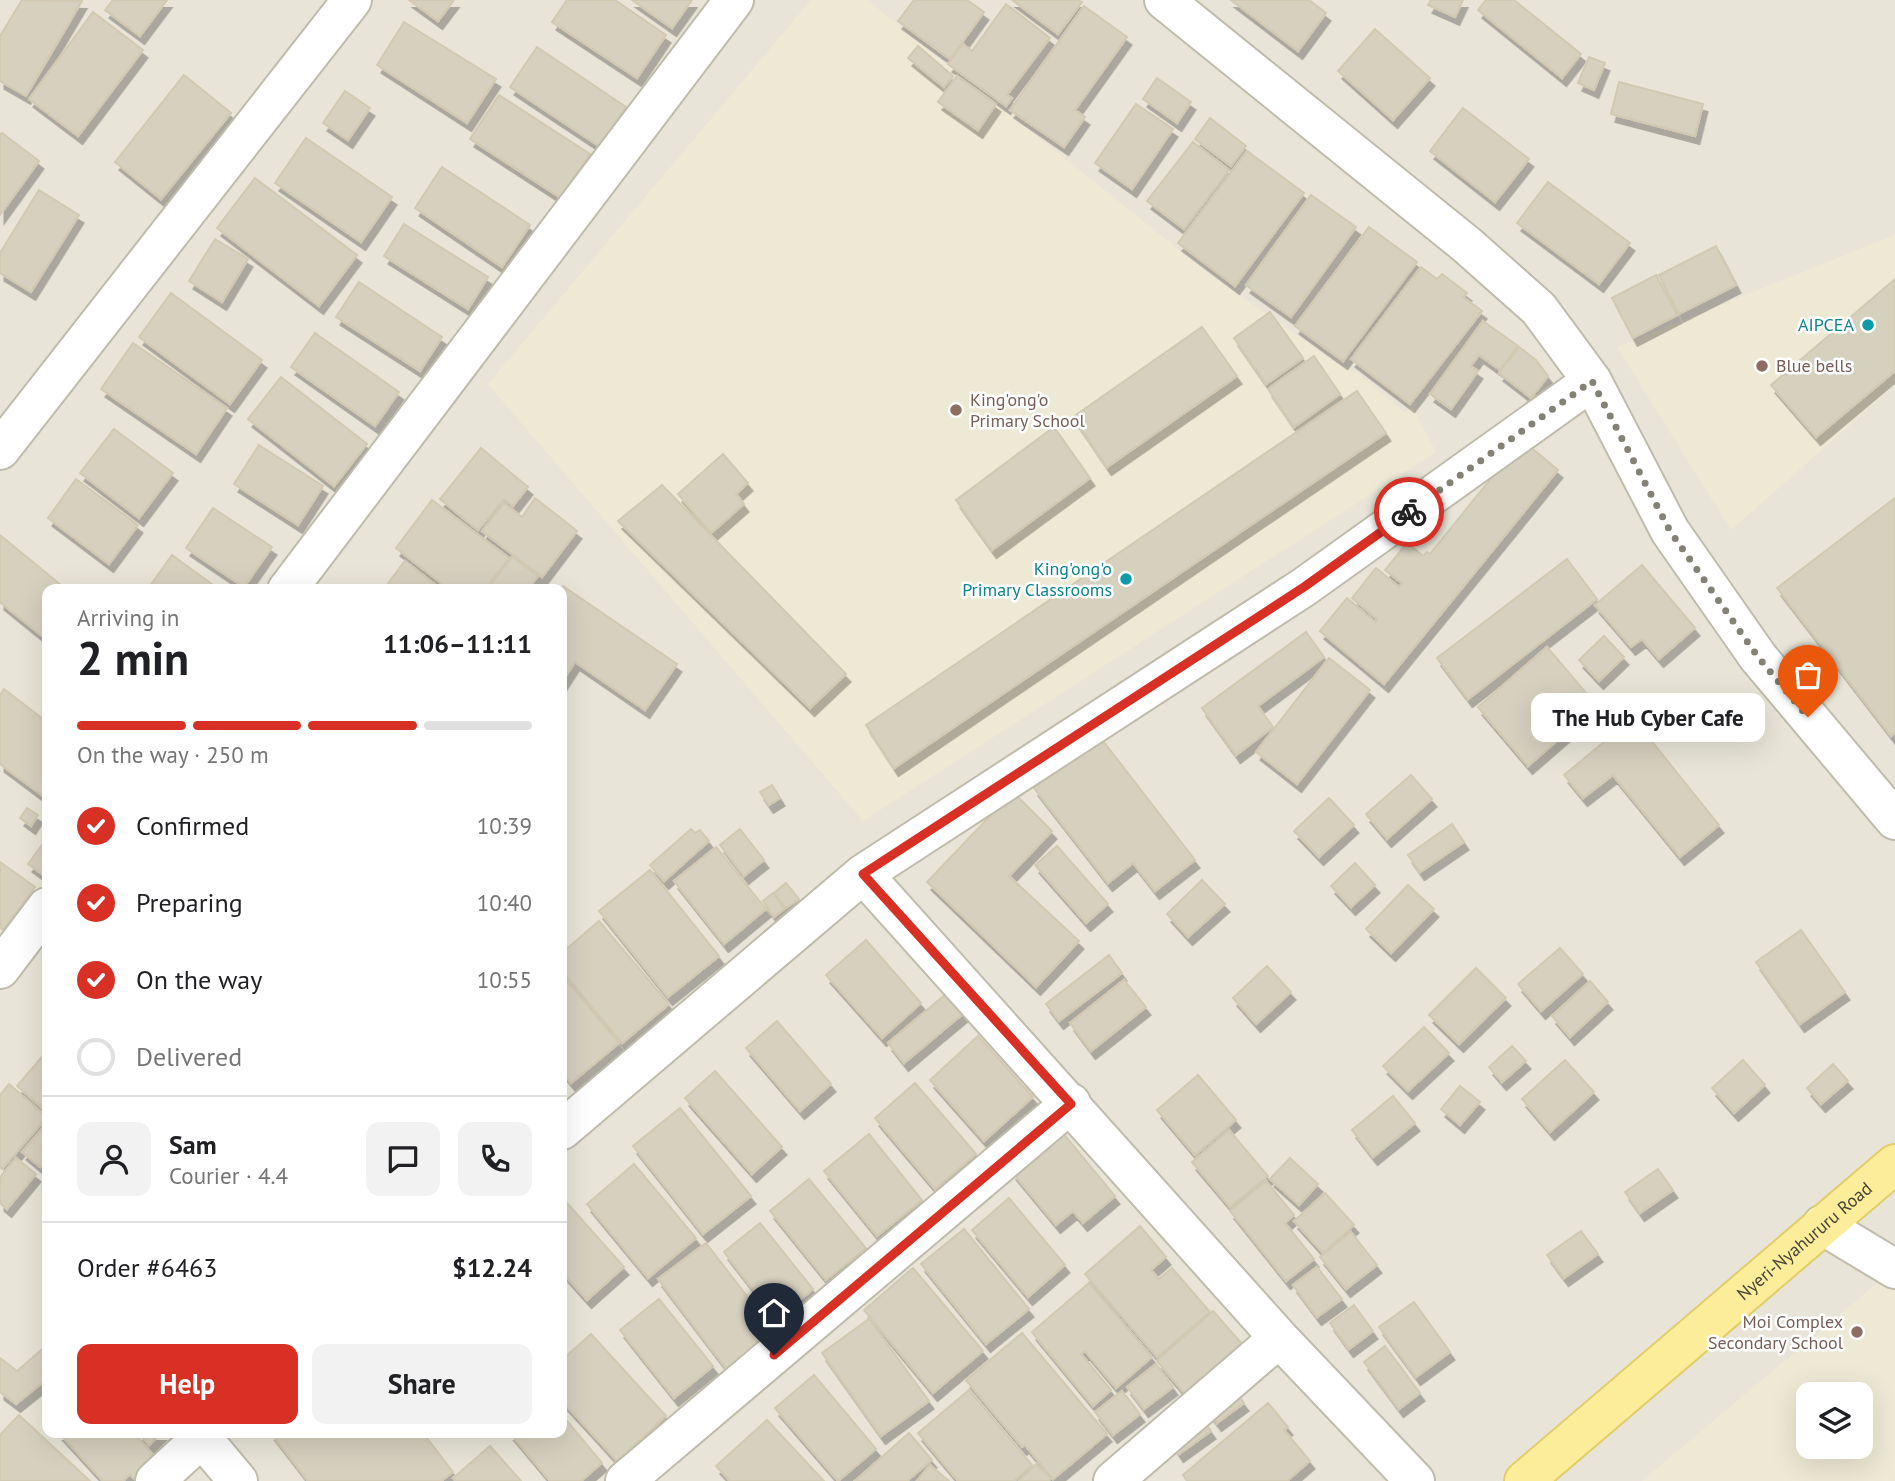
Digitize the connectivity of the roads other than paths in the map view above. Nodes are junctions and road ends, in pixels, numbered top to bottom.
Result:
1 (352, 0) edge
2 (734, 0) edge
3 (1164, 0) edge
4 (1592, 381) junction
5 (0, 450) edge
6 (292, 584) edge
7 (1888, 799) edge
8 (863, 874) junction
9 (42, 914) edge
10 (0, 969) edge
11 (1071, 1104) junction
12 (567, 1126) edge
13 (1895, 1164) edge
14 (1822, 1225) junction
15 (1895, 1269) edge
16 (1279, 1338) junction
17 (202, 1438) edge
18 (207, 1438) edge
19 (155, 1481) edge
20 (238, 1481) edge
21 (625, 1481) edge
22 (1113, 1481) edge
23 (1415, 1481) edge
24 (1524, 1481) edge

1 - 5 street
2 - 6 street
3 - 4 street
4 - 7 street
4 - 8 street
8 - 11 street
8 - 12 street
9 - 10 street
11 - 16 street
11 - 21 street
13 - 14 main road, Nyeri-Nyahururu Road
14 - 15 street
14 - 24 main road, Nyeri-Nyahururu Road
16 - 22 street
16 - 23 street
17 - 19 street
18 - 20 street

